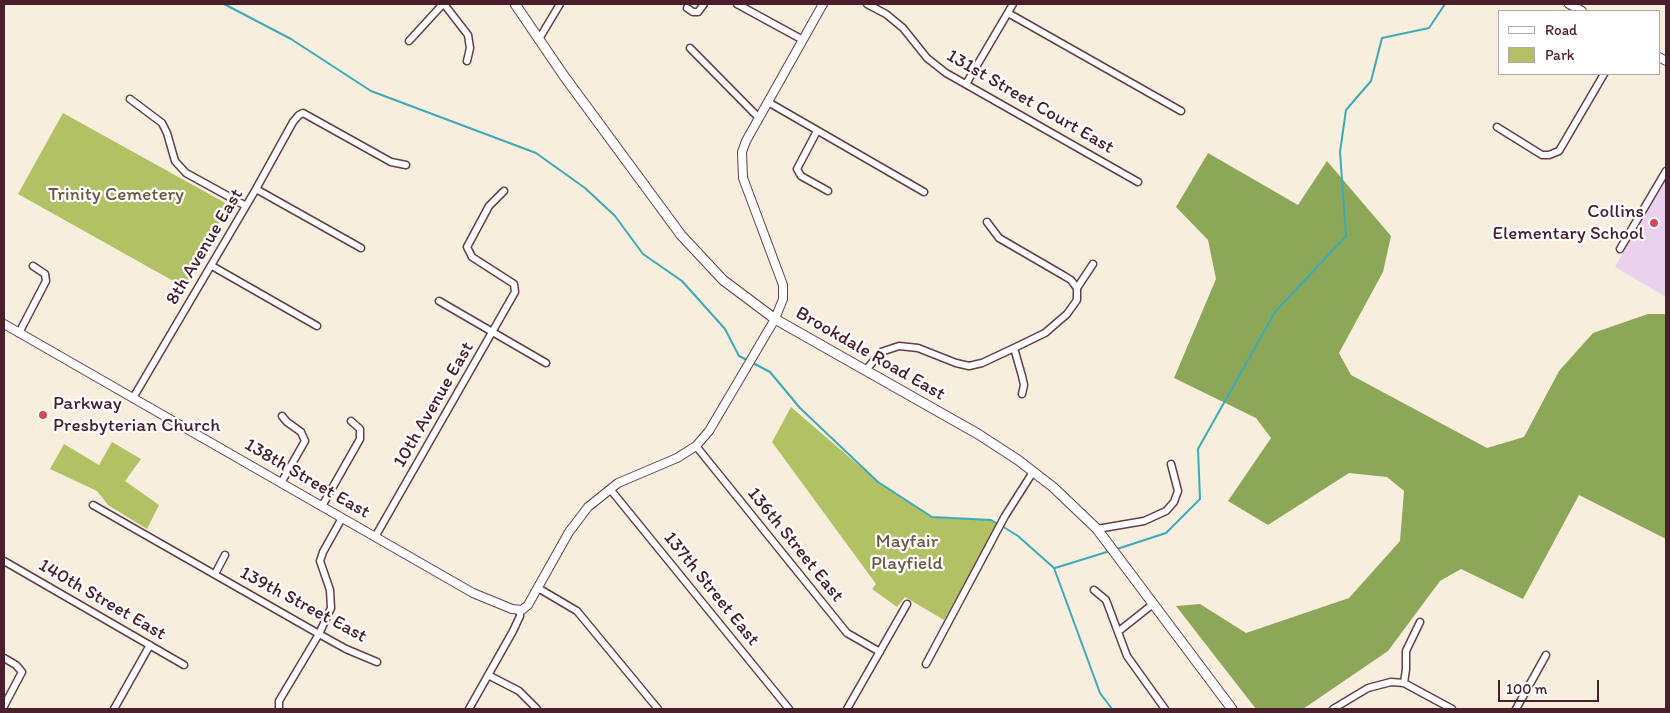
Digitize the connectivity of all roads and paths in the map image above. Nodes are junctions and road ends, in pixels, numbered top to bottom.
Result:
1 (444, 4) edge
2 (515, 4) edge
3 (560, 4) edge
4 (704, 4) edge
5 (737, 4) edge
6 (823, 4) edge
7 (867, 4) edge
8 (1014, 4) edge
9 (1569, 4) edge
10 (687, 8) dead end
11 (1580, 10) edge
12 (1008, 13) junction
13 (539, 39) junction
14 (803, 40) junction
15 (410, 41) dead end
16 (690, 48) dead end
17 (467, 61) dead end
18 (1603, 75) edge
19 (966, 84) junction
20 (130, 99) dead end
21 (768, 102) junction
22 (1181, 110) dead end
23 (759, 118) junction
24 (1497, 127) dead end
25 (817, 131) junction
26 (406, 165) dead end
27 (1666, 171) edge
28 (1138, 182) dead end
29 (256, 189) junction
30 (504, 191) dead end
31 (828, 191) dead end
32 (924, 192) dead end
33 (246, 206) junction
34 (987, 222) dead end
35 (361, 248) dead end
36 (1620, 249) dead end
37 (1093, 264) dead end
38 (34, 266) dead end
39 (212, 266) junction
40 (1077, 288) junction
41 (439, 301) dead end
42 (775, 319) junction
43 (4, 324) edge
44 (317, 326) dead end
45 (19, 333) junction
46 (493, 333) junction
47 (1014, 348) junction
48 (546, 363) dead end
49 (866, 370) junction
50 (1022, 394) dead end
51 (133, 398) junction
52 (282, 416) dead end
53 (352, 421) dead end
54 (696, 446) junction
55 (1172, 464) dead end
56 (1033, 472) junction
57 (281, 483) junction
58 (610, 489) junction
59 (93, 504) dead end
60 (322, 506) junction
61 (342, 518) junction
62 (1096, 530) junction
63 (375, 537) junction
64 (225, 555) dead end
65 (4, 561) edge
66 (215, 574) junction
67 (538, 588) junction
68 (1094, 590) dead end
69 (907, 604) dead end
70 (1153, 604) junction
71 (520, 611) junction
72 (1420, 622) dead end
73 (1118, 631) junction
74 (319, 634) junction
75 (150, 645) junction
76 (880, 652) junction
77 (1546, 655) dead end
78 (4, 658) edge
79 (377, 662) dead end
80 (926, 664) dead end
81 (184, 665) dead end
82 (488, 675) junction
83 (1404, 683) junction
84 (4, 706) edge
85 (114, 709) edge
86 (279, 709) edge
87 (469, 709) edge
88 (537, 709) edge
89 (658, 709) edge
90 (789, 709) edge
91 (848, 709) edge
92 (1165, 709) edge
93 (1232, 709) edge
94 (1333, 709) edge
95 (1452, 709) edge
96 (1516, 709) edge

1 - 15 street
1 - 17 street
2 - 13 main road, Brookdale Road East
3 - 13 street
4 - 10 street
5 - 14 street
6 - 14 street
7 - 19 street, 131st Street Court East
8 - 12 street
9 - 11 street
12 - 19 street
12 - 22 street
13 - 42 main road, Brookdale Road East
14 - 21 street
16 - 23 street
18 - 24 street
19 - 28 street, 131st Street Court East
20 - 33 street
21 - 23 street
21 - 25 street
23 - 42 street
25 - 31 street
25 - 32 street
26 - 29 street, 8th Avenue East
27 - 36 street
29 - 33 street, 8th Avenue East
29 - 35 street
30 - 46 street, 10th Avenue East
33 - 39 street, 8th Avenue East
34 - 40 street
37 - 40 street
38 - 45 street
39 - 44 street
39 - 51 street, 8th Avenue East
40 - 47 street
41 - 46 street
42 - 49 main road, Brookdale Road East
42 - 54 street
43 - 45 street, 138th Street East
45 - 51 street, 138th Street East
46 - 48 street
46 - 63 street, 10th Avenue East
47 - 49 street
47 - 50 street
49 - 56 main road, Brookdale Road East
51 - 57 street, 138th Street East
52 - 57 street
53 - 60 street
54 - 58 street
54 - 76 street, 136th Street East
55 - 62 street
56 - 62 main road, Brookdale Road East
56 - 80 street
57 - 60 street, 138th Street East
58 - 67 street
58 - 90 street, 137th Street East
59 - 66 street, 139th Street East
60 - 61 street, 138th Street East
61 - 63 street, 138th Street East
61 - 74 street
62 - 70 main road, Brookdale Road East
63 - 71 street, 138th Street East
64 - 66 street, 139th Street East
65 - 75 street, 140th Street East
66 - 74 street, 139th Street East
67 - 71 street
67 - 89 street
68 - 73 street
69 - 76 street
70 - 73 street
70 - 93 main road, Brookdale Road East
71 - 82 street
72 - 83 street
73 - 92 street
74 - 79 street, 139th Street East
74 - 86 street
75 - 81 street, 140th Street East
75 - 85 street
76 - 91 street
77 - 96 street
78 - 84 street
82 - 87 street
82 - 88 street
83 - 94 street
83 - 95 street

